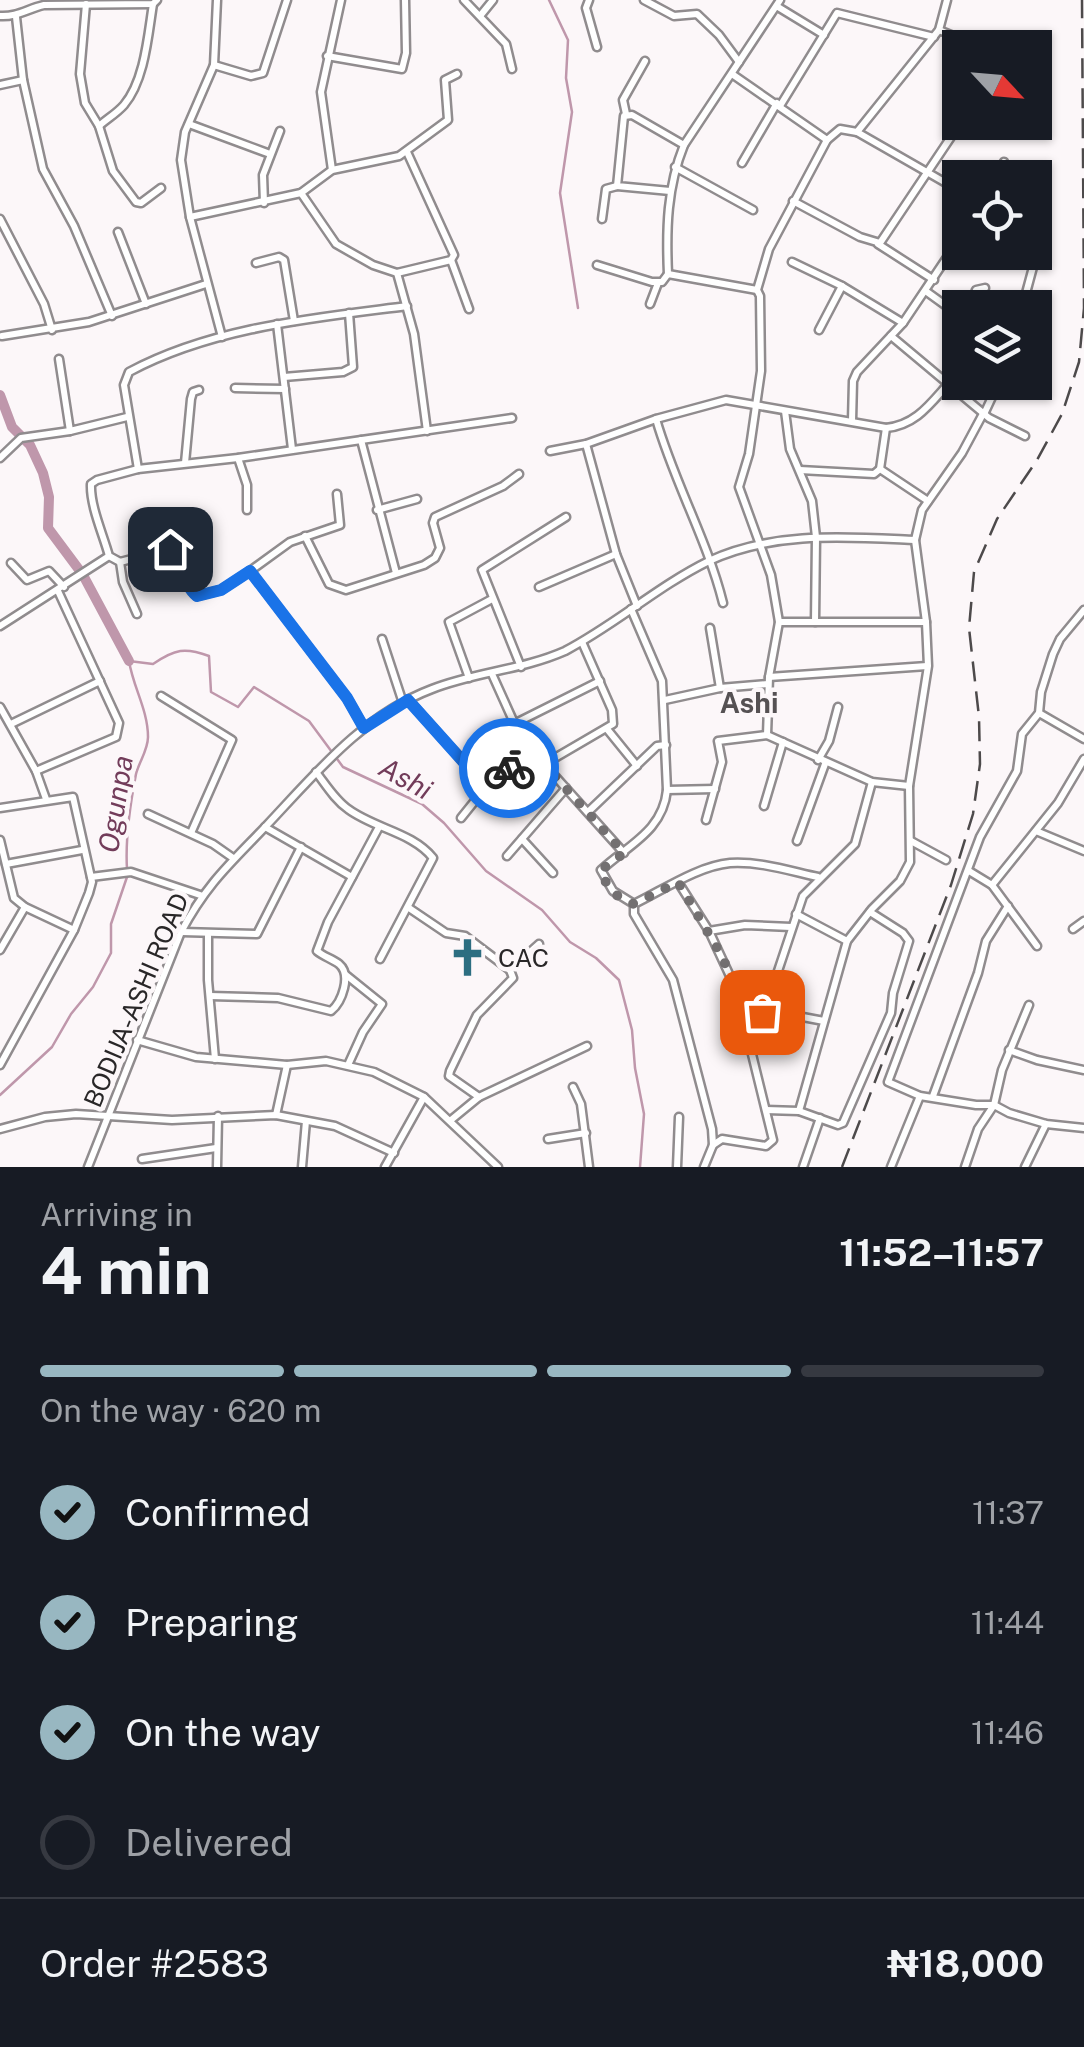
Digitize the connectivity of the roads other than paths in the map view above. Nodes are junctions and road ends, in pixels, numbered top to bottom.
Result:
1 (218, 0) edge
2 (287, 0) edge
3 (341, 0) edge
4 (405, 0) edge
5 (464, 0) edge
6 (493, 0) edge
7 (590, 0) edge
8 (644, 0) edge
9 (947, 0) edge
10 (133, 1) edge
11 (155, 2) edge
12 (86, 4) junction
13 (778, 4) edge
14 (0, 16) edge
15 (480, 16) junction
16 (16, 17) junction
17 (936, 33) junction
18 (824, 35) junction
19 (942, 35) edge
20 (597, 46) dead end
21 (327, 56) junction
22 (645, 62) dead end
23 (739, 62) junction
24 (214, 64) junction
25 (512, 69) dead end
26 (457, 74) dead end
27 (732, 74) junction
28 (23, 80) junction
29 (0, 85) edge
30 (778, 105) junction
31 (626, 114) junction
32 (189, 124) junction
33 (99, 126) junction
34 (280, 131) dead end
35 (857, 132) junction
36 (826, 140) junction
37 (948, 140) edge
38 (684, 145) junction
39 (407, 152) junction
40 (270, 154) junction
41 (742, 163) dead end
42 (675, 167) junction
43 (332, 170) junction
44 (926, 170) junction
45 (942, 180) edge
46 (617, 186) junction
47 (161, 188) dead end
48 (670, 191) junction
49 (301, 193) junction
50 (793, 201) junction
51 (264, 202) junction
52 (753, 210) dead end
53 (190, 217) junction
54 (0, 220) edge
55 (602, 220) dead end
56 (118, 232) dead end
57 (878, 244) junction
58 (452, 260) junction
59 (256, 262) dead end
60 (792, 262) dead end
61 (596, 265) dead end
62 (942, 267) edge
63 (398, 273) junction
64 (668, 274) junction
65 (934, 280) junction
66 (206, 284) junction
67 (658, 284) junction
68 (842, 286) junction
69 (985, 288) dead end
70 (757, 290) junction
71 (976, 290) edge
72 (926, 292) junction
73 (942, 302) edge
74 (146, 304) junction
75 (650, 304) dead end
76 (407, 306) junction
77 (469, 309) dead end
78 (349, 313) junction
79 (112, 316) junction
80 (294, 321) junction
81 (902, 323) junction
82 (278, 324) junction
83 (52, 330) junction
84 (820, 330) dead end
85 (2, 336) edge
86 (222, 336) junction
87 (890, 336) junction
88 (59, 359) dead end
89 (284, 377) junction
90 (942, 377) edge
91 (235, 388) dead end
92 (286, 389) junction
93 (199, 390) dead end
94 (942, 390) edge
95 (970, 400) edge
96 (990, 400) edge
97 (757, 406) junction
98 (786, 412) junction
99 (984, 412) junction
100 (128, 417) junction
101 (512, 418) dead end
102 (656, 419) junction
103 (852, 420) junction
104 (886, 428) junction
105 (427, 430) junction
106 (70, 431) junction
107 (1025, 436) dead end
108 (362, 440) junction
109 (586, 444) junction
110 (292, 449) junction
111 (550, 451) dead end
112 (0, 458) edge
113 (238, 458) junction
114 (185, 464) junction
115 (138, 469) junction
116 (880, 469) junction
117 (800, 470) junction
118 (519, 474) dead end
119 (337, 494) dead end
120 (418, 499) dead end
121 (928, 501) junction
122 (247, 510) dead end
123 (377, 510) junction
124 (566, 518) dead end
125 (306, 536) junction
126 (816, 537) junction
127 (915, 540) junction
128 (758, 546) junction
129 (616, 554) junction
130 (109, 556) junction
131 (712, 560) junction
132 (120, 562) junction
133 (10, 563) dead end
134 (250, 571) junction
135 (396, 573) junction
136 (539, 587) dead end
137 (61, 589) junction
138 (492, 599) junction
139 (723, 603) dead end
140 (634, 607) junction
141 (1084, 610) edge
142 (138, 614) dead end
143 (780, 622) junction
144 (816, 622) junction
145 (926, 622) junction
146 (0, 626) edge
147 (710, 628) dead end
148 (382, 639) dead end
149 (582, 642) junction
150 (928, 666) junction
151 (522, 667) junction
152 (492, 674) junction
153 (469, 678) junction
154 (100, 680) junction
155 (769, 680) junction
156 (600, 681) junction
157 (720, 688) junction
158 (161, 696) dead end
159 (665, 700) junction
160 (406, 702) junction
161 (0, 707) edge
162 (838, 707) dead end
163 (1039, 712) junction
164 (11, 724) junction
165 (515, 724) junction
166 (364, 728) junction
167 (607, 729) junction
168 (766, 735) junction
169 (484, 739) dead end
170 (1084, 739) edge
171 (783, 742) junction
172 (666, 745) junction
173 (1084, 759) edge
174 (822, 762) junction
175 (544, 764) junction
176 (637, 766) junction
177 (36, 771) junction
178 (316, 772) junction
179 (872, 782) junction
180 (909, 786) junction
181 (486, 787) junction
182 (566, 788) junction
183 (716, 789) junction
184 (667, 790) junction
185 (46, 799) junction
186 (764, 806) dead end
187 (0, 808) edge
188 (588, 812) junction
189 (148, 814) dead end
190 (461, 818) dead end
191 (706, 820) dead end
192 (265, 827) junction
193 (379, 827) junction
194 (1036, 831) junction
195 (191, 834) junction
196 (522, 839) junction
197 (0, 840) edge
198 (910, 840) junction
199 (797, 841) dead end
200 (301, 847) junction
201 (82, 850) junction
202 (1084, 851) edge
203 (624, 853) junction
204 (507, 856) dead end
205 (233, 858) junction
206 (946, 860) dead end
207 (6, 864) junction
208 (969, 871) junction
209 (553, 874) dead end
210 (90, 876) junction
211 (352, 877) junction
212 (819, 877) junction
213 (678, 882) junction
214 (992, 884) junction
215 (200, 895) junction
216 (634, 904) junction
217 (1008, 906) junction
218 (25, 907) junction
219 (409, 908) junction
220 (870, 912) junction
221 (796, 914) junction
222 (1084, 921) edge
223 (791, 927) junction
224 (1074, 929) dead end
225 (74, 930) junction
226 (709, 930) junction
227 (181, 932) junction
228 (208, 935) junction
229 (847, 942) junction
230 (539, 944) dead end
231 (1037, 946) dead end
232 (0, 950) edge
233 (380, 959) dead end
234 (510, 970) junction
235 (346, 976) junction
236 (210, 996) junction
237 (1029, 1004) dead end
238 (742, 1011) junction
239 (770, 1011) junction
240 (824, 1021) junction
241 (137, 1040) junction
242 (587, 1046) dead end
243 (1009, 1050) junction
244 (214, 1059) junction
245 (0, 1064) edge
246 (348, 1064) junction
247 (287, 1065) junction
248 (1084, 1070) edge
249 (574, 1087) dead end
250 (480, 1096) junction
251 (920, 1096) junction
252 (933, 1096) junction
253 (424, 1097) junction
254 (994, 1104) junction
255 (766, 1110) junction
256 (799, 1112) junction
257 (276, 1115) junction
258 (218, 1116) junction
259 (107, 1117) junction
260 (679, 1117) dead end
261 (820, 1118) junction
262 (451, 1120) junction
263 (306, 1121) junction
264 (1046, 1124) junction
265 (1084, 1128) edge
266 (0, 1130) edge
267 (586, 1132) junction
268 (548, 1138) dead end
269 (713, 1145) junction
270 (216, 1148) junction
271 (394, 1153) junction
272 (142, 1159) dead end
273 (88, 1167) edge
274 (217, 1167) edge
275 (302, 1167) edge
276 (385, 1167) edge
277 (498, 1167) edge
278 (590, 1167) edge
279 (678, 1167) edge
280 (704, 1167) edge
281 (803, 1167) edge
282 (891, 1167) edge
283 (965, 1167) edge
284 (1026, 1167) edge

1 - 24 street
2 - 24 street
3 - 21 street
4 - 21 street
5 - 15 street
6 - 15 street
7 - 20 street
8 - 23 street
9 - 17 street
10 - 11 street
10 - 12 street
11 - 33 street
12 - 16 street
12 - 33 street
13 - 18 street
13 - 23 street
14 - 16 street
15 - 25 street
16 - 28 street
17 - 18 street
17 - 19 street
17 - 35 street
18 - 30 street
21 - 43 street
22 - 31 street
23 - 27 street
24 - 32 street
26 - 39 street
27 - 30 street
27 - 38 street
28 - 29 street
28 - 79 street
30 - 36 street
30 - 41 street
31 - 38 street
31 - 46 street
32 - 40 street
32 - 53 street
33 - 47 street
34 - 40 street
35 - 36 street
35 - 44 street
36 - 50 street
37 - 44 street
38 - 42 street
39 - 43 street
39 - 58 street
40 - 51 street
42 - 48 street
42 - 52 street
43 - 49 street
44 - 45 street
44 - 57 street
46 - 48 street
46 - 55 street
48 - 64 street
49 - 51 street
49 - 63 street
50 - 57 street
50 - 70 street
51 - 53 street
53 - 66 street
54 - 83 street
56 - 74 street
57 - 65 street
58 - 63 street
58 - 77 street
59 - 80 street
60 - 68 street
61 - 67 street
62 - 65 street
63 - 76 street
64 - 67 street
64 - 70 street
65 - 72 street
66 - 74 street
66 - 86 street
67 - 75 street
68 - 81 street
68 - 84 street
69 - 71 street
70 - 97 street
72 - 73 street
72 - 81 street
74 - 79 street
76 - 78 street
76 - 105 street
78 - 80 street
78 - 89 street
79 - 83 street
80 - 82 street
81 - 87 street
82 - 86 street
82 - 89 street
83 - 85 street
86 - 100 street
87 - 90 street
87 - 103 street
88 - 106 street
89 - 92 street
91 - 92 street
92 - 110 street
93 - 114 street
94 - 104 street
95 - 99 street
96 - 99 street
97 - 98 street
97 - 102 street
97 - 128 street
98 - 103 street
98 - 117 street
99 - 107 street
99 - 121 street
100 - 106 street
100 - 115 street
101 - 105 street
102 - 109 street
102 - 131 street
103 - 104 street
104 - 116 street
105 - 108 street
106 - 112 street
108 - 110 street
108 - 123 street
109 - 111 street
109 - 129 street
110 - 113 street
113 - 114 street
113 - 122 street
114 - 115 street
115 - 130 street
116 - 117 street
116 - 121 street
117 - 126 street
118 - 135 street
119 - 125 street
120 - 123 street
121 - 127 street
123 - 135 street
124 - 138 street
125 - 134 street
125 - 135 street
126 - 127 street, BODIJA-ASHI ROAD
126 - 128 street, BODIJA-ASHI ROAD
126 - 144 street
127 - 145 street
128 - 131 street, BODIJA-ASHI ROAD
128 - 143 street
129 - 136 street
129 - 140 street
130 - 132 street
130 - 137 street
131 - 139 street
131 - 140 street, BODIJA-ASHI ROAD
132 - 134 street
132 - 142 street
133 - 137 street
134 - 166 street
137 - 146 street
137 - 154 street
138 - 151 street
138 - 153 street
140 - 149 street, BODIJA-ASHI ROAD
140 - 159 street
141 - 163 street
143 - 144 street
143 - 155 street
144 - 145 street
145 - 150 street
147 - 157 street
148 - 160 street
149 - 151 street, BODIJA-ASHI ROAD
149 - 156 street
150 - 155 street
150 - 180 street
151 - 152 street, BODIJA-ASHI ROAD
152 - 153 street, BODIJA-ASHI ROAD
152 - 165 street
153 - 160 street, BODIJA-ASHI ROAD
154 - 164 street
154 - 177 street
155 - 157 street
155 - 168 street
156 - 165 street
156 - 167 street
157 - 159 street
158 - 195 street
159 - 172 street
160 - 166 street, BODIJA-ASHI ROAD
160 - 181 street
161 - 164 street
162 - 174 street
163 - 170 street
163 - 208 street
164 - 177 street
165 - 169 street
166 - 178 street, BODIJA-ASHI ROAD
167 - 175 street
167 - 176 street
168 - 171 street
168 - 183 street
171 - 174 street
171 - 186 street
172 - 176 street
172 - 184 street
173 - 194 street
174 - 179 street
174 - 199 street
175 - 181 street
175 - 182 street
176 - 188 street
177 - 185 street
178 - 192 street, BODIJA-ASHI ROAD
178 - 193 street
179 - 180 street
179 - 212 street
180 - 198 street
181 - 190 street
182 - 188 street
182 - 196 street
183 - 184 street
183 - 191 street
184 - 203 street
185 - 187 street
185 - 201 street
188 - 203 street
189 - 195 street
192 - 200 street
192 - 205 street, BODIJA-ASHI ROAD
193 - 211 street
193 - 219 street
194 - 202 street
194 - 214 street
195 - 205 street
196 - 204 street
196 - 209 street
197 - 207 street
198 - 206 street
198 - 220 street
200 - 211 street
200 - 228 street
201 - 207 street
201 - 210 street
203 - 216 street
205 - 215 street, BODIJA-ASHI ROAD
207 - 218 street
208 - 214 street
208 - 251 street
210 - 215 street
210 - 225 street
211 - 235 street
212 - 213 street
212 - 221 street
213 - 216 street
213 - 226 street
214 - 217 street
215 - 227 street, BODIJA-ASHI ROAD
216 - 269 street
217 - 231 street
217 - 252 street
218 - 225 street
218 - 232 street
219 - 233 street
219 - 234 street
220 - 229 street
220 - 261 street
221 - 223 street
221 - 229 street
222 - 224 street
223 - 226 street
223 - 239 street
225 - 245 street
226 - 238 street
227 - 228 street
227 - 241 street, BODIJA-ASHI ROAD
228 - 236 street
229 - 240 street
230 - 234 street
234 - 250 street
235 - 236 street
235 - 246 street
236 - 244 street
237 - 243 street
238 - 239 street
238 - 255 street
239 - 240 street
240 - 256 street
241 - 244 street
241 - 259 street, BODIJA-ASHI ROAD
242 - 250 street
243 - 248 street
243 - 254 street
244 - 247 street
246 - 247 street
246 - 253 street
247 - 257 street
249 - 267 street
250 - 262 street
251 - 252 street
251 - 282 street
252 - 254 street
253 - 262 street
253 - 271 street
254 - 264 street
254 - 283 street
255 - 256 street
255 - 269 street
256 - 261 street
257 - 258 street
257 - 263 street
258 - 259 street
258 - 270 street
259 - 266 street
259 - 273 street, BODIJA-ASHI ROAD
260 - 279 street
261 - 281 street
262 - 277 street
263 - 271 street
263 - 275 street
264 - 265 street
264 - 284 street
267 - 268 street
267 - 278 street
269 - 280 street
270 - 272 street
270 - 274 street
271 - 276 street

